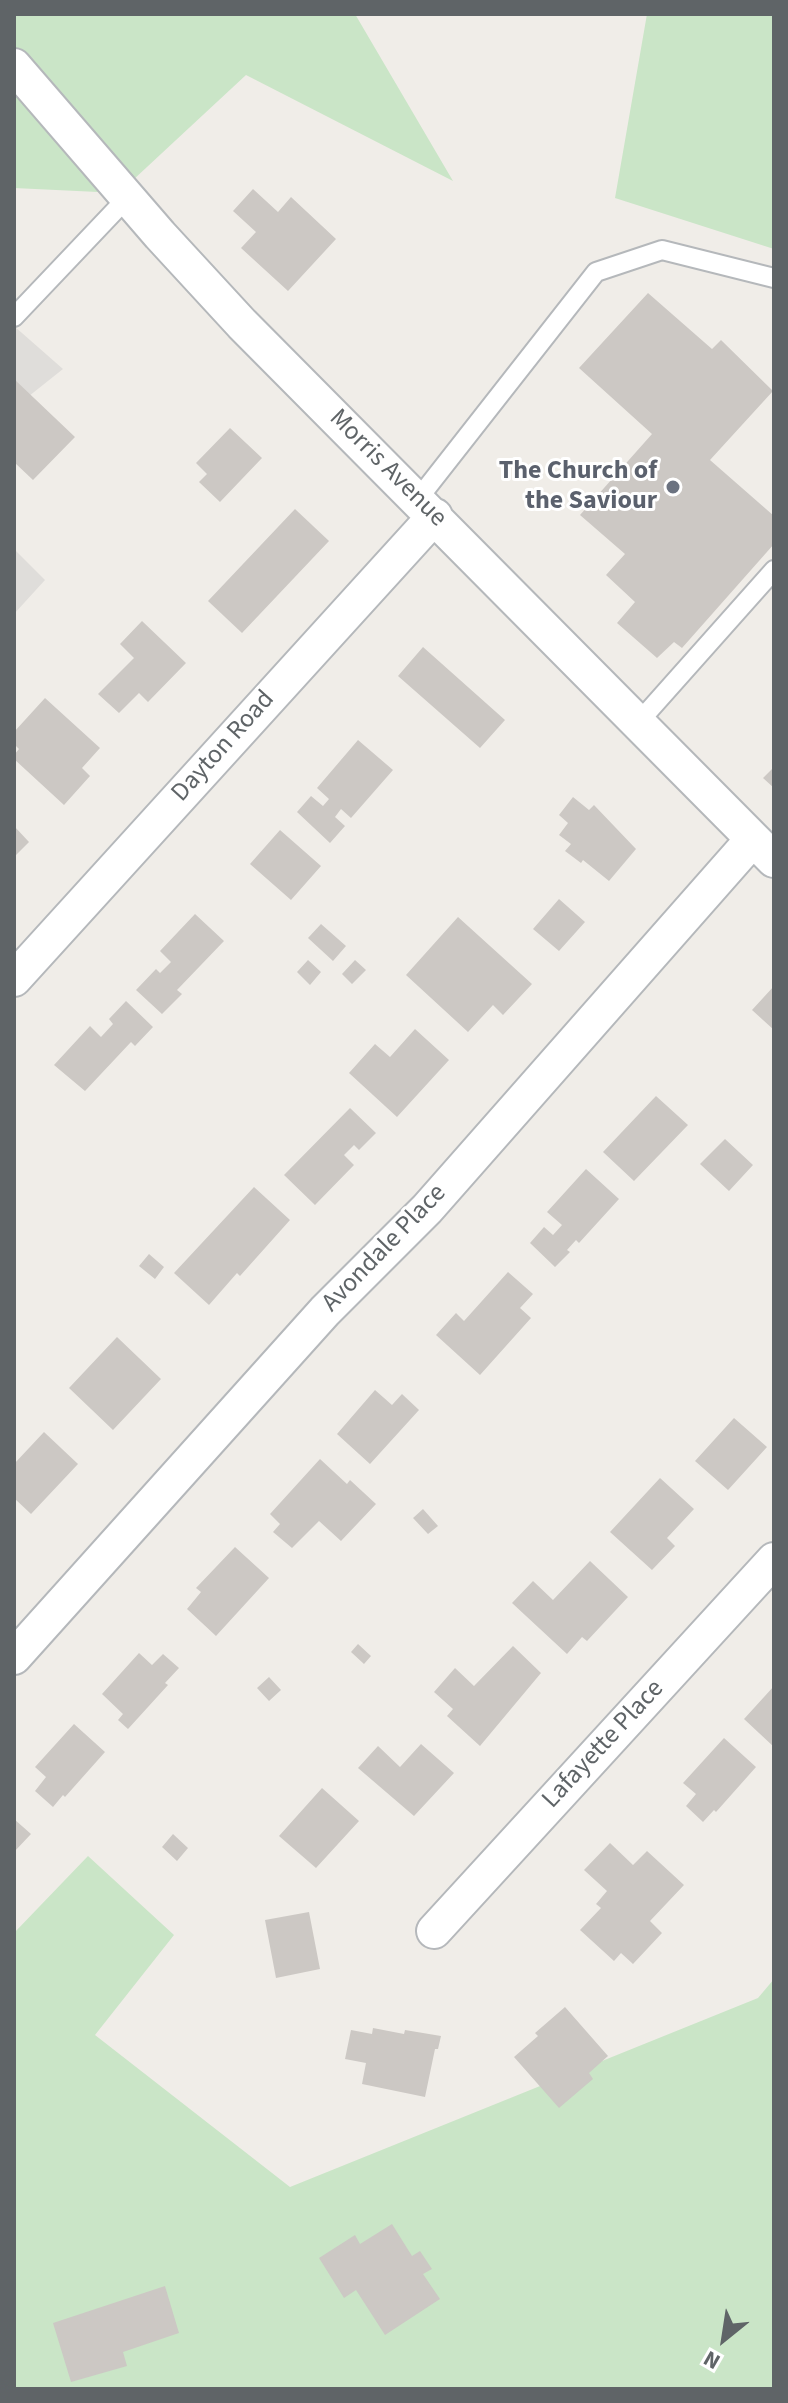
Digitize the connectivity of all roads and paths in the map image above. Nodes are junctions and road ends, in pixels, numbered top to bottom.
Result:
1 (14, 66) edge
2 (127, 198) junction
3 (774, 278) edge
4 (14, 317) edge
5 (426, 508) junction
6 (774, 570) edge
7 (637, 724) junction
8 (764, 850) edge
9 (14, 979) edge
10 (774, 1560) edge
11 (14, 1657) edge
12 (434, 1931) dead end

1 - 2 street, Morris Avenue
2 - 4 lane
2 - 5 street, Morris Avenue
3 - 5 lane
5 - 7 street, Morris Avenue
5 - 9 street, Dayton Road
6 - 7 lane
7 - 8 street, Morris Avenue
8 - 11 street, Avondale Place
10 - 12 street, Lafayette Place

